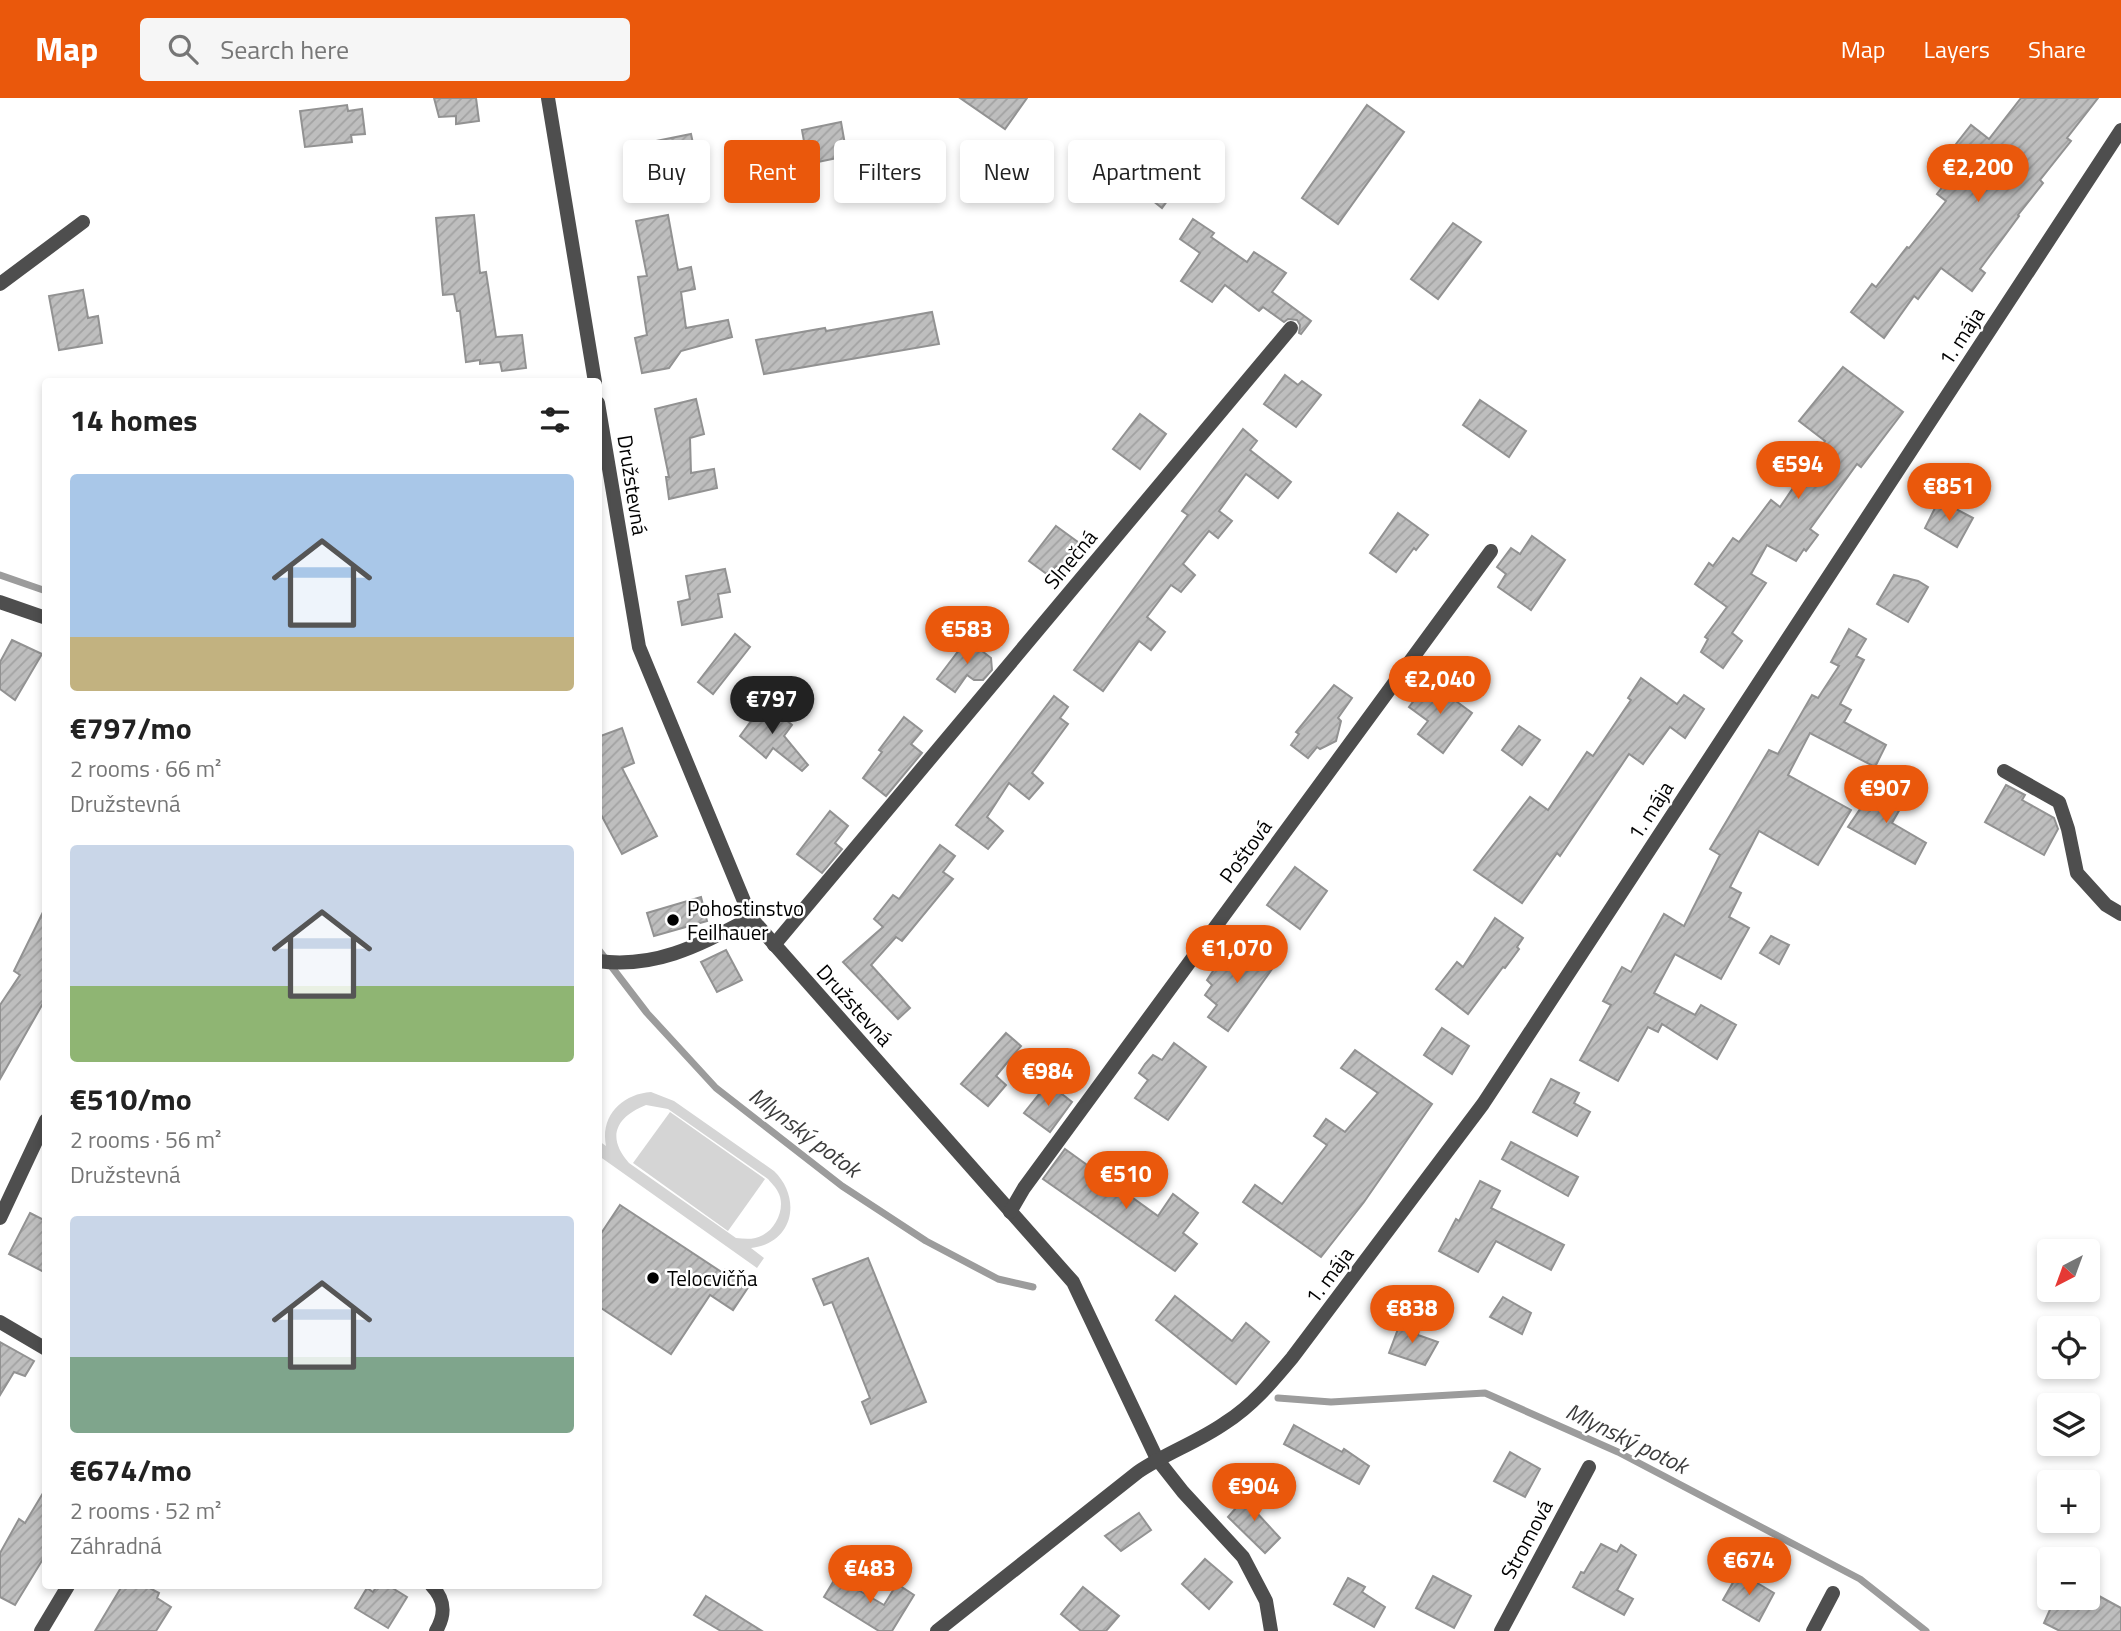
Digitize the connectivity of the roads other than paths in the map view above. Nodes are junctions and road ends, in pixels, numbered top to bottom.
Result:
1 (548, 98) edge
2 (2121, 130) edge
3 (83, 222) dead end
4 (0, 284) edge
5 (1291, 328) dead end
6 (594, 378) edge
7 (602, 427) edge
8 (1492, 551) dead end
9 (0, 603) edge
10 (42, 617) edge
11 (2004, 771) dead end
12 (2121, 914) edge
13 (751, 918) junction
14 (774, 945) junction
15 (602, 962) edge
16 (42, 1129) edge
17 (1010, 1212) junction
18 (0, 1218) edge
19 (0, 1322) edge
20 (42, 1347) edge
21 (1157, 1459) junction
22 (1589, 1467) dead end
23 (66, 1589) edge
24 (437, 1591) edge
25 (1833, 1593) dead end
26 (40, 1631) edge
27 (436, 1631) edge
28 (937, 1631) edge
29 (1271, 1631) edge
30 (1501, 1631) edge
31 (1812, 1631) edge

1 - 6 street
2 - 21 street, 1. mája
3 - 4 street
5 - 14 street, Slnečná
7 - 13 street, Družstevná
8 - 17 street, Poštová
9 - 10 street
11 - 12 street
13 - 14 street, Družstevná
13 - 15 street
14 - 17 street, Družstevná
16 - 18 street
17 - 21 street, Družstevná
19 - 20 street
21 - 28 street, 1. mája
21 - 29 street, Družstevná
22 - 30 street, Stromová
23 - 26 street
24 - 27 street
25 - 31 street

